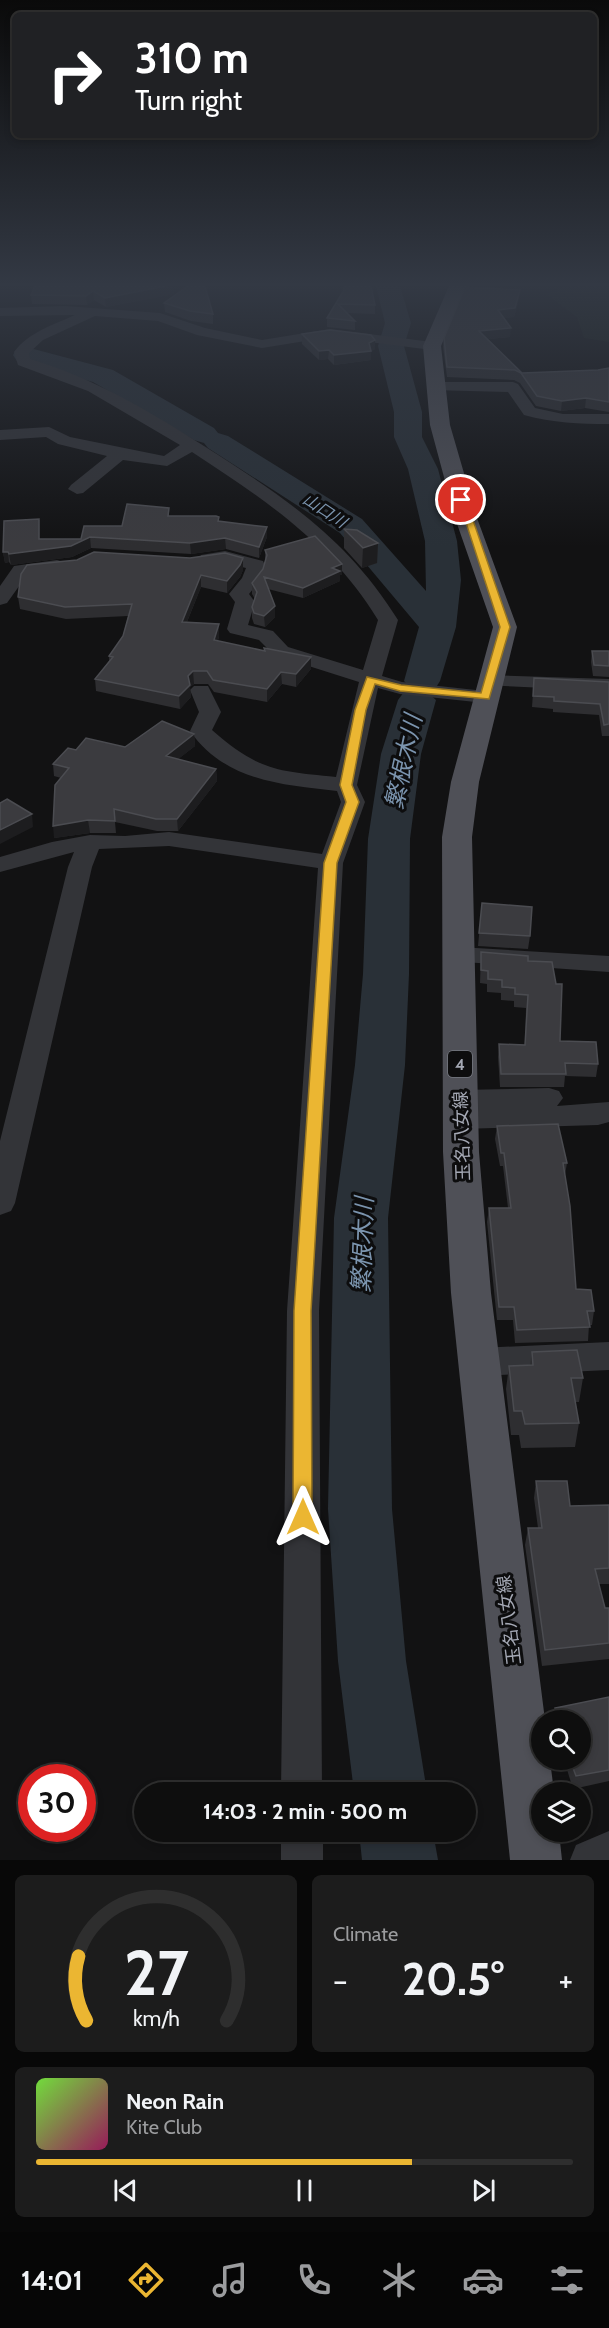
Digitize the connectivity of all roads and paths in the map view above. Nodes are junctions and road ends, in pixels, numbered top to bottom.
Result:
1 (61, 373) edge
2 (430, 373) edge
3 (436, 387) junction
4 (609, 419) edge
5 (0, 435) edge
6 (192, 445) junction
7 (120, 454) junction
8 (77, 489) dead end
9 (190, 562) edge
10 (78, 564) edge
11 (0, 599) edge
12 (371, 679) junction
13 (609, 685) edge
14 (487, 689) junction
15 (201, 690) dead end
16 (346, 785) junction
17 (90, 842) junction
18 (331, 863) junction
19 (0, 865) edge
20 (459, 955) junction
21 (609, 964) edge
22 (549, 1098) dead end
23 (461, 1109) junction
24 (609, 1112) edge
25 (0, 1203) edge
26 (609, 1356) edge
27 (479, 1362) junction
28 (302, 1782) edge
29 (302, 1842) edge
30 (609, 1852) edge
31 (302, 1860) edge
32 (536, 1860) edge
33 (591, 1860) edge

1 - 6 street
2 - 3 main road, 玉名八女線 / 4
3 - 4 street
3 - 14 main road, 玉名八女線 / 4
5 - 7 street
6 - 7 street
6 - 12 street
7 - 8 street
9 - 12 street
10 - 11 street
12 - 14 street
12 - 16 street
13 - 14 street
14 - 20 main road, 玉名八女線 / 4
15 - 16 street
16 - 18 street
17 - 18 street
17 - 19 street
17 - 25 street
18 - 28 street
20 - 21 street
20 - 23 main road, 玉名八女線 / 4
22 - 23 street
23 - 24 street
23 - 27 main road, 玉名八女線 / 4
26 - 27 street
27 - 32 main road, 玉名八女線 / 4
29 - 31 street
30 - 33 street

